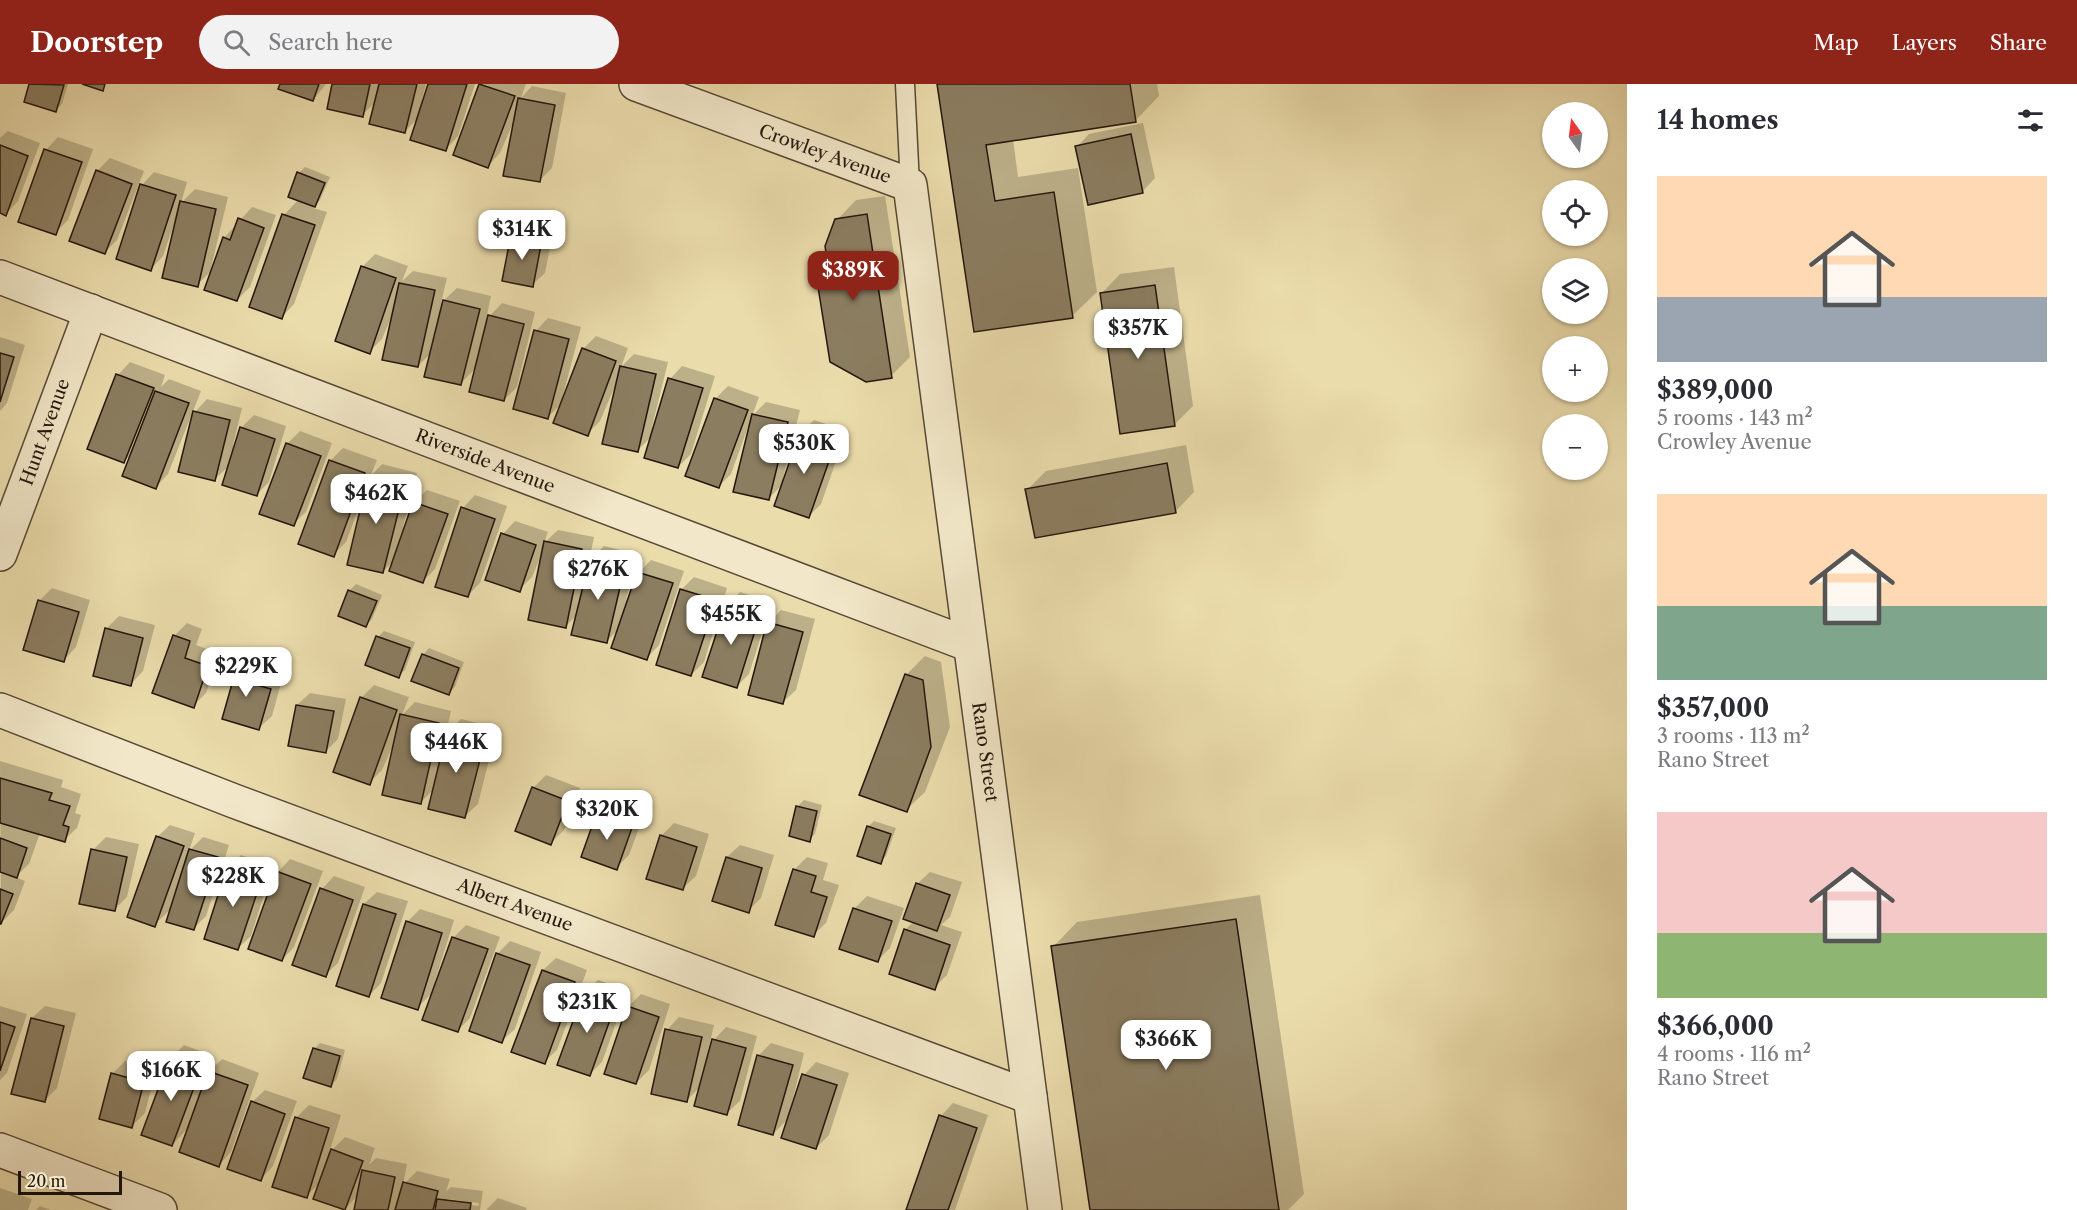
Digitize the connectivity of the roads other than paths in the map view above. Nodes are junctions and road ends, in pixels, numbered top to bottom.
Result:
1 (636, 84) edge
2 (904, 84) edge
3 (910, 186) junction
4 (0, 277) edge
5 (924, 295) joint
6 (91, 311) junction
7 (0, 554) edge
8 (970, 645) junction
9 (0, 710) edge
10 (1030, 1097) junction
11 (0, 1149) edge
12 (160, 1210) edge
13 (1045, 1210) edge

1 - 3 street, Crowley Avenue
2 - 3 lane
3 - 5 street, Crowley Avenue
4 - 6 street, Riverside Avenue
5 - 8 street, Rano Street
6 - 7 street, Hunt Avenue
6 - 8 street, Riverside Avenue
8 - 10 street, Rano Street
9 - 10 street, Albert Avenue
10 - 13 street, Rano Street
11 - 12 street

